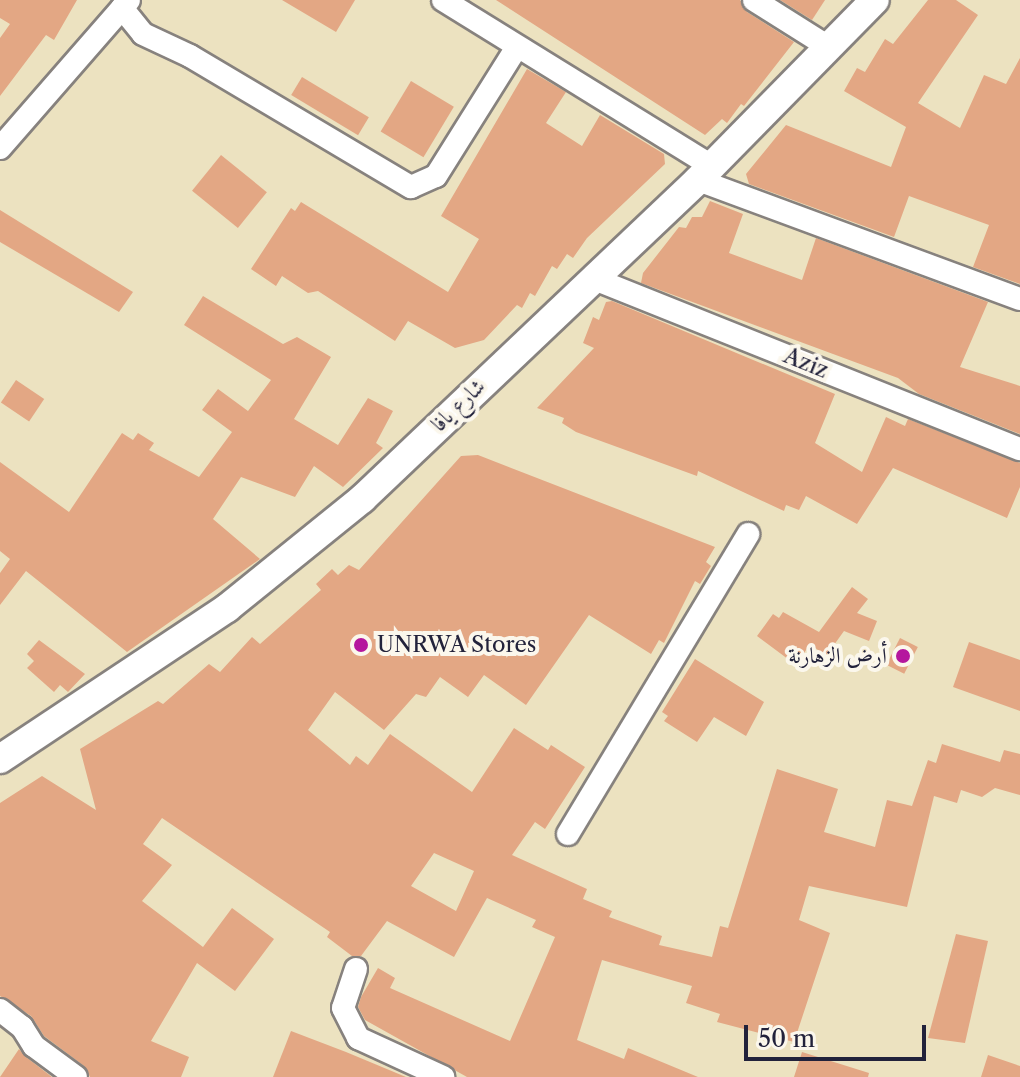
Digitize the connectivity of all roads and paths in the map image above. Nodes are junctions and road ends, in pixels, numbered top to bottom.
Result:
1 (443, 0) edge
2 (754, 0) edge
3 (875, 0) edge
4 (126, 4) edge
5 (827, 46) junction
6 (517, 47) junction
7 (0, 148) edge
8 (704, 172) junction
9 (592, 278) junction
10 (1020, 299) edge
11 (1020, 449) edge
12 (748, 534) dead end
13 (0, 759) edge
14 (568, 834) dead end
15 (356, 969) dead end
16 (0, 1010) edge
17 (76, 1077) edge
18 (443, 1077) edge

1 - 6 street
2 - 5 street
3 - 5 street, شارع يافا
4 - 6 street
4 - 7 street
5 - 8 street, شارع يافا
6 - 8 street
8 - 9 street, شارع يافا
8 - 10 street
9 - 11 street, Aziz
9 - 13 street, شارع يافا
12 - 14 street
15 - 18 street
16 - 17 street

